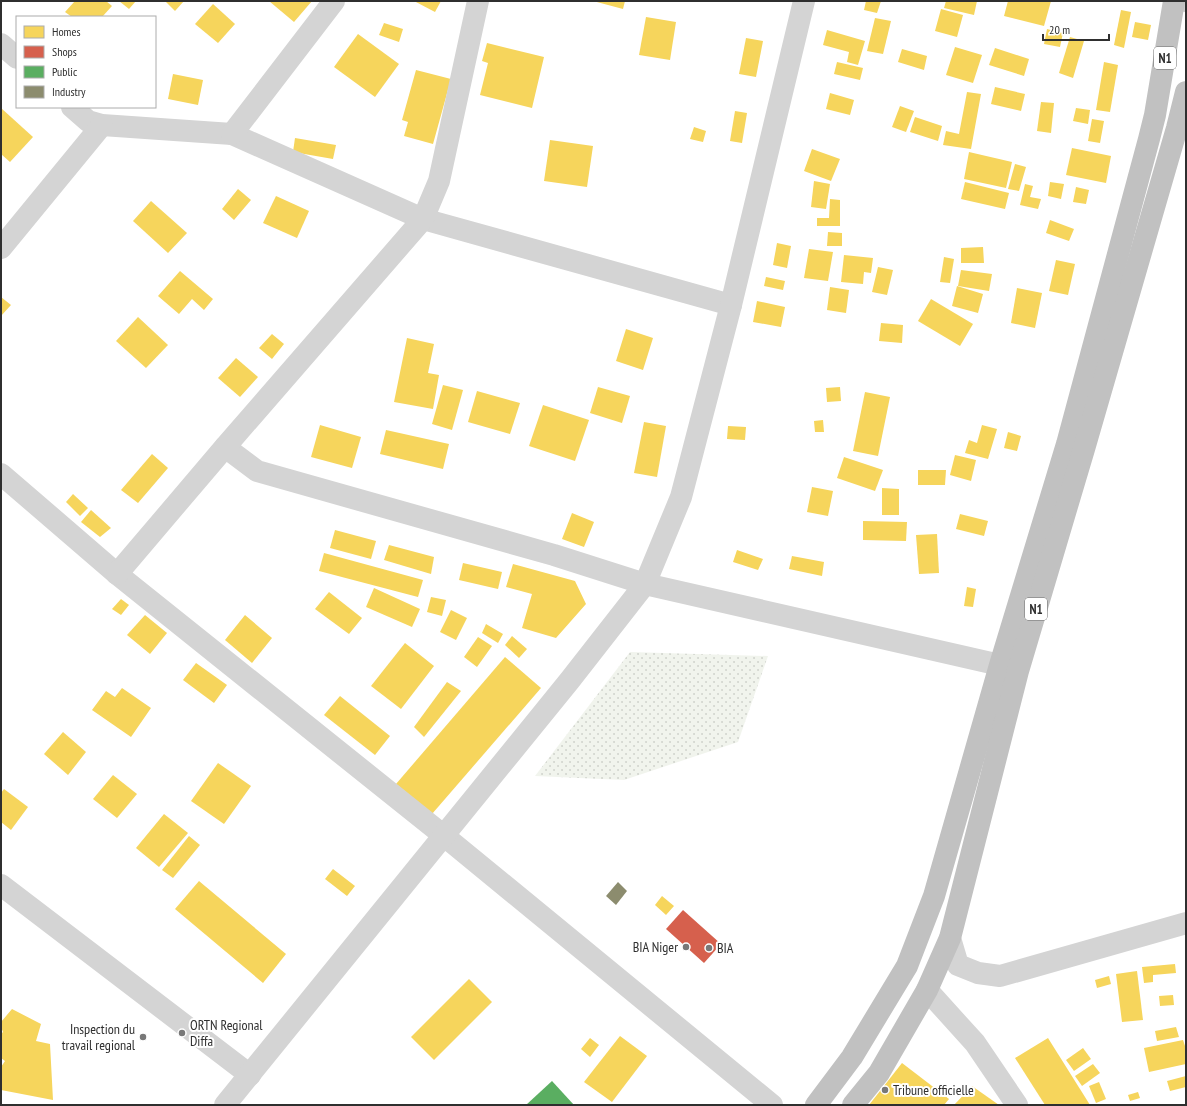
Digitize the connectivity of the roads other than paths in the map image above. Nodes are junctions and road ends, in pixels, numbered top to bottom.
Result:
1 (334, 1) edge
2 (478, 1) edge
3 (804, 1) edge
4 (1174, 1) edge
5 (1, 44) edge
6 (16, 57) edge
7 (1186, 92) edge
8 (73, 108) edge
9 (102, 125) junction
10 (232, 134) junction
11 (1182, 134) edge
12 (423, 219) junction
13 (1, 248) edge
14 (731, 305) junction
15 (225, 447) junction
16 (1, 474) edge
17 (117, 574) junction
18 (645, 584) junction
19 (1000, 665) junction
20 (443, 835) junction
21 (1, 885) edge
22 (1186, 923) edge
23 (950, 938) junction
24 (926, 990) junction
25 (250, 1075) junction
26 (225, 1105) edge
27 (772, 1105) edge
28 (816, 1105) edge
29 (853, 1105) edge
30 (1017, 1105) edge

1 - 10 street
2 - 12 street
3 - 14 street
4 - 19 highway, N1
5 - 6 street
7 - 11 highway, N1
8 - 9 street
9 - 10 street
9 - 13 street
10 - 12 street
11 - 23 highway, N1
12 - 14 street
12 - 15 street
14 - 18 street
15 - 17 street
15 - 18 street
16 - 17 street
17 - 20 street
18 - 19 street
18 - 20 street
19 - 28 highway, N1
20 - 25 street
20 - 27 street
21 - 25 street
22 - 23 street
23 - 24 highway, N1
24 - 29 highway, N1
24 - 30 street
25 - 26 street

